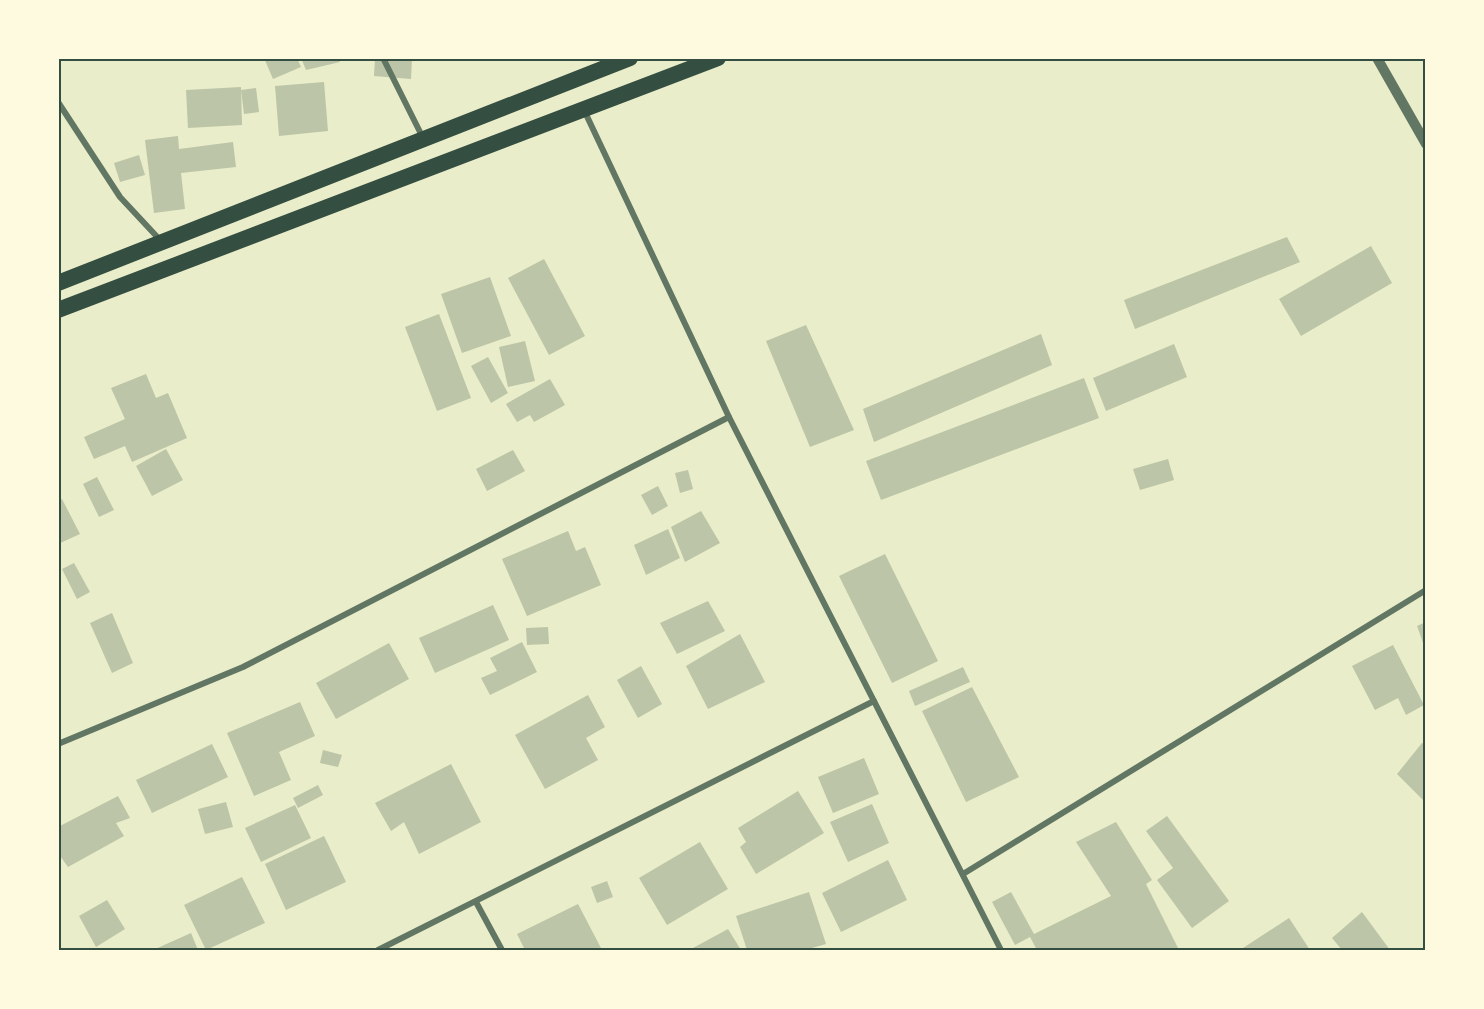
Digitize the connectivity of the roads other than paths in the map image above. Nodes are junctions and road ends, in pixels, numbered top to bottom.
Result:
1 (383, 58) edge
2 (630, 58) edge
3 (718, 58) edge
4 (1377, 58) edge
5 (58, 102) edge
6 (584, 110) junction
7 (423, 138) junction
8 (1425, 144) edge
9 (162, 242) junction
10 (58, 283) edge
11 (58, 310) edge
12 (729, 417) junction
13 (1425, 590) edge
14 (874, 701) junction
15 (58, 744) edge
16 (963, 874) junction
17 (476, 902) junction
18 (378, 951) edge
19 (502, 951) edge
20 (1001, 951) edge

1 - 7 street
2 - 7 highway
3 - 6 highway
4 - 8 street
5 - 9 street
6 - 11 highway
6 - 12 street
7 - 9 highway
9 - 10 highway
12 - 14 street
12 - 15 street
13 - 16 street
14 - 16 street
14 - 17 street
16 - 20 street
17 - 18 street
17 - 19 street

